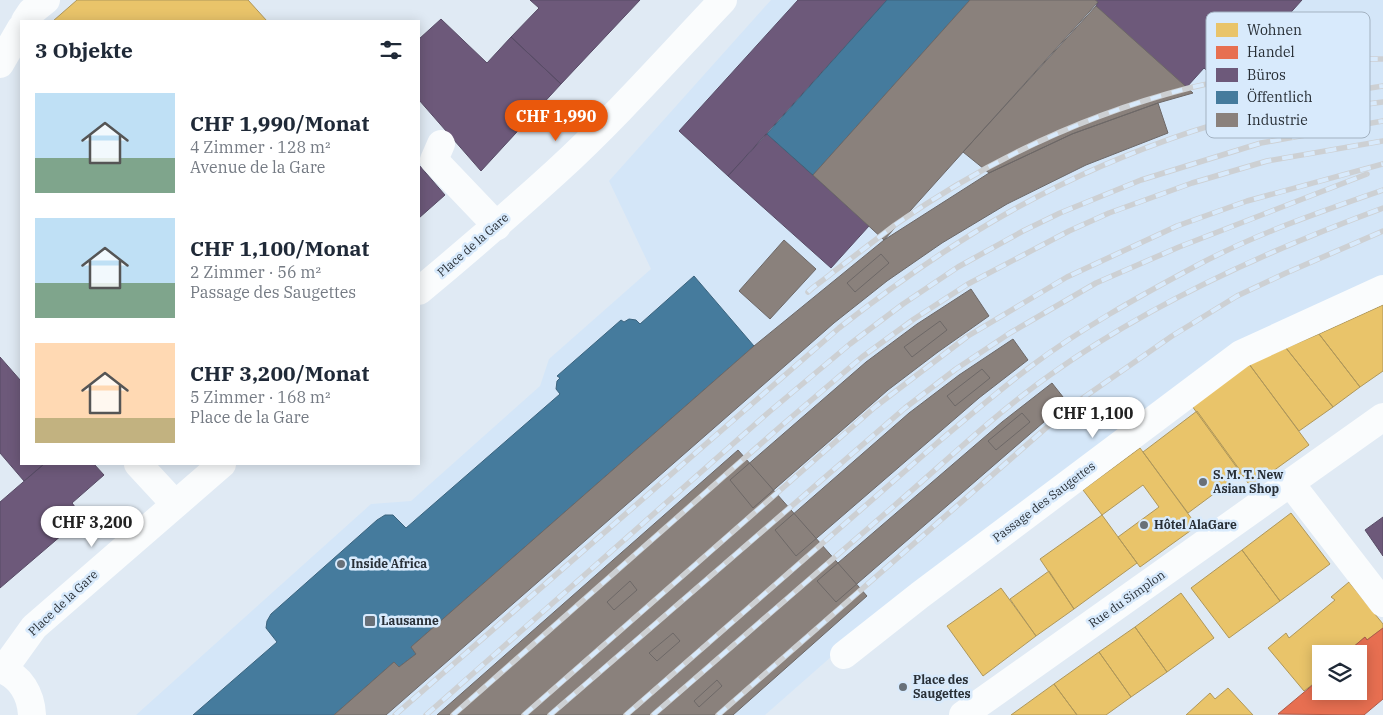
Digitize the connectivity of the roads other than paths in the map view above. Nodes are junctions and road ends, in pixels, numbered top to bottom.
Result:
1 (723, 0) edge
2 (20, 32) edge
3 (0, 64) edge
4 (441, 144) dead end
5 (497, 226) junction
6 (1383, 289) edge
7 (420, 290) edge
8 (1383, 417) edge
9 (139, 465) edge
10 (221, 465) edge
11 (1291, 484) junction
12 (175, 504) junction
13 (1383, 603) edge
14 (844, 655) dead end
15 (1, 670) edge
16 (32, 715) edge
17 (963, 715) edge

1 - 5 street, Place de la Gare
2 - 3 street
4 - 5 street
5 - 7 street, Place de la Gare
6 - 14 street, Passage des Saugettes
8 - 11 street, Rue du Simplon
9 - 12 street
10 - 12 street, Place de la Gare
11 - 13 street
11 - 17 street, Rue du Simplon
12 - 15 street, Place de la Gare
15 - 16 street

